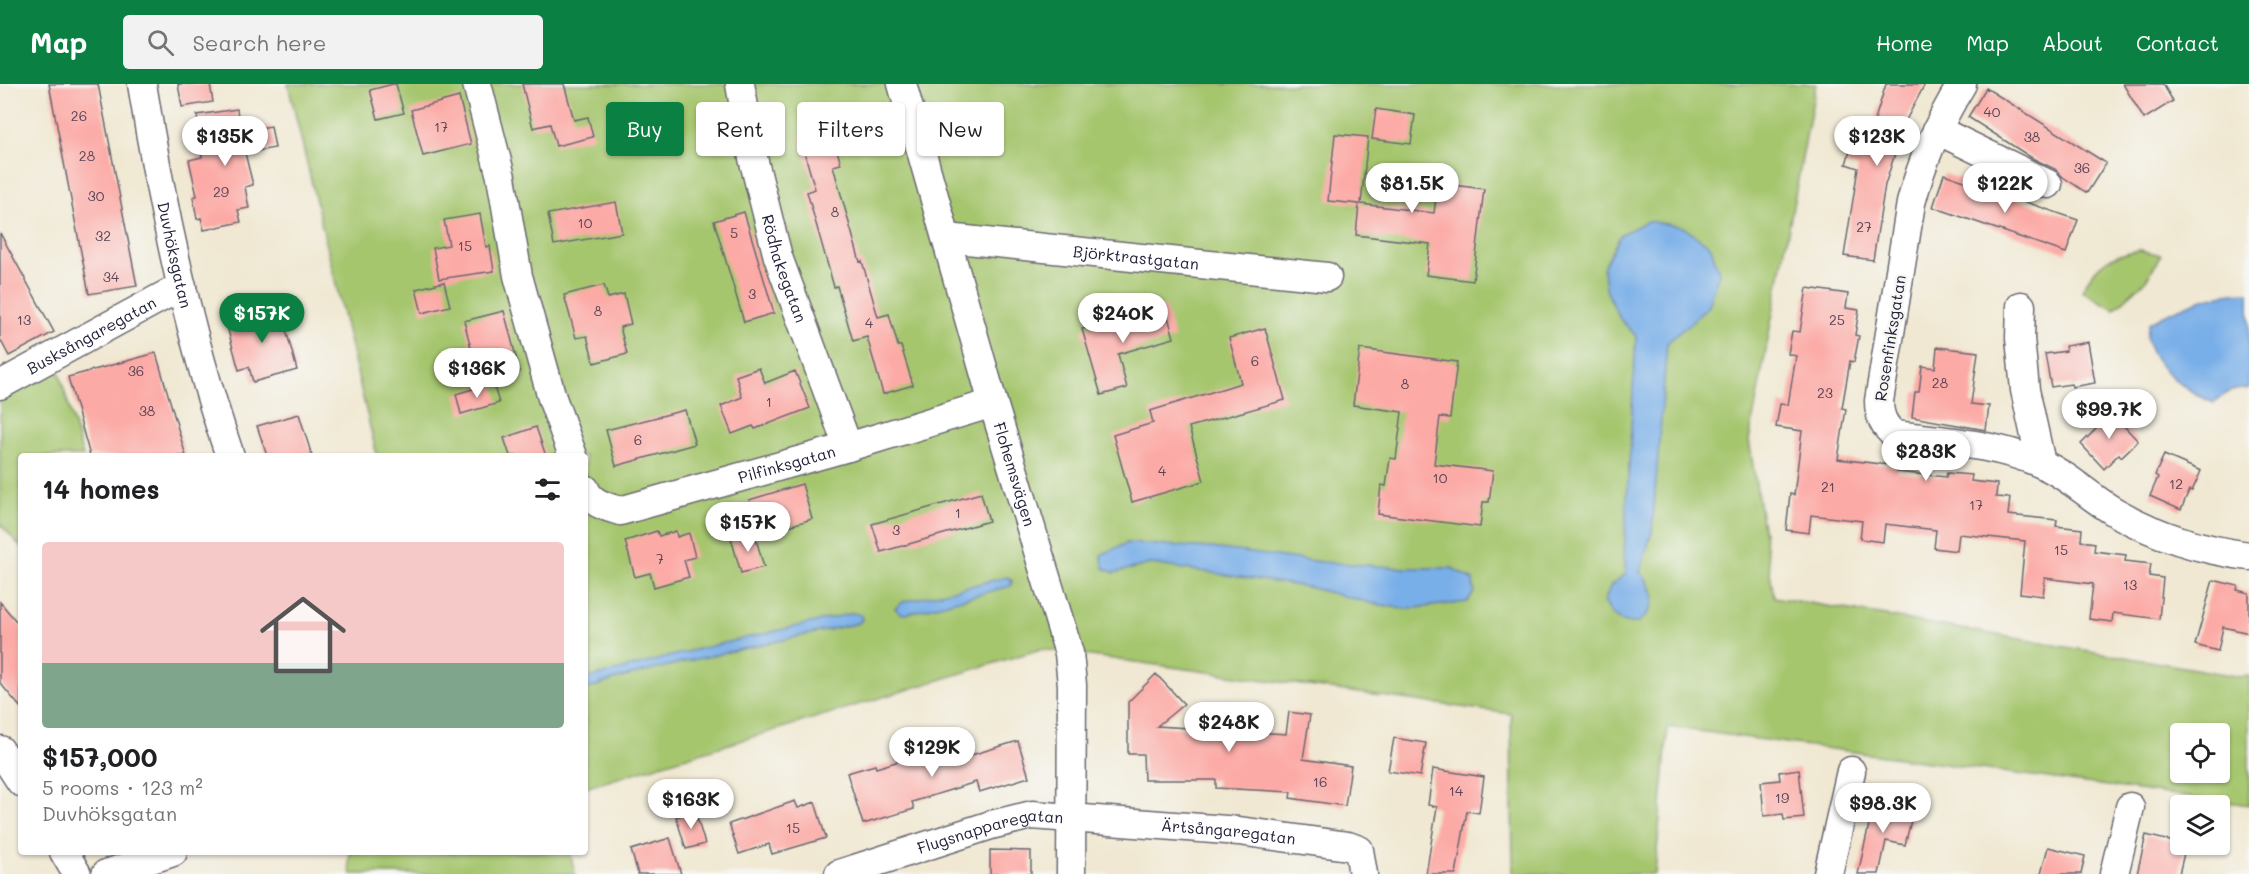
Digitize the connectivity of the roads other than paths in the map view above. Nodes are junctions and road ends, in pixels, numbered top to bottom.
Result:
1 (142, 84) edge
2 (477, 84) edge
3 (740, 84) edge
4 (902, 84) edge
5 (1962, 84) edge
6 (1937, 130) junction
7 (2048, 184) dead end
8 (947, 238) junction
9 (1327, 278) dead end
10 (182, 286) junction
11 (2021, 306) dead end
12 (0, 386) edge
13 (993, 403) junction
14 (848, 447) junction
15 (229, 453) edge
16 (572, 453) edge
17 (2041, 463) junction
18 (588, 496) edge
19 (2249, 556) edge
20 (0, 750) edge
21 (1851, 771) dead end
22 (18, 777) edge
23 (2130, 807) dead end
24 (1072, 818) junction
25 (66, 855) edge
26 (164, 855) edge
27 (77, 874) edge
28 (106, 874) edge
29 (839, 874) edge
30 (1071, 874) edge
31 (1364, 874) edge
32 (1828, 874) edge
33 (2114, 874) edge

1 - 10 street, Duvhöksgatan
2 - 16 street
3 - 14 street, Rödhakegatan
4 - 8 street, Flohemsvägen
5 - 6 street, Rosenfinksgatan
6 - 7 street
6 - 17 street, Rosenfinksgatan
8 - 9 street, Björktrastgatan
8 - 13 street, Flohemsvägen
10 - 12 street, Busksångaregatan
10 - 15 street, Duvhöksgatan
11 - 17 street
13 - 14 street, Pilfinksgatan
13 - 24 street, Flohemsvägen
14 - 18 street, Pilfinksgatan
17 - 19 street, Rosenfinksgatan
20 - 22 street
21 - 32 street
23 - 33 street
24 - 29 street, Flugsnapparegatan
24 - 30 street, Flohemsvägen
24 - 31 street, Ärtsångaregatan
25 - 27 street
26 - 28 street

